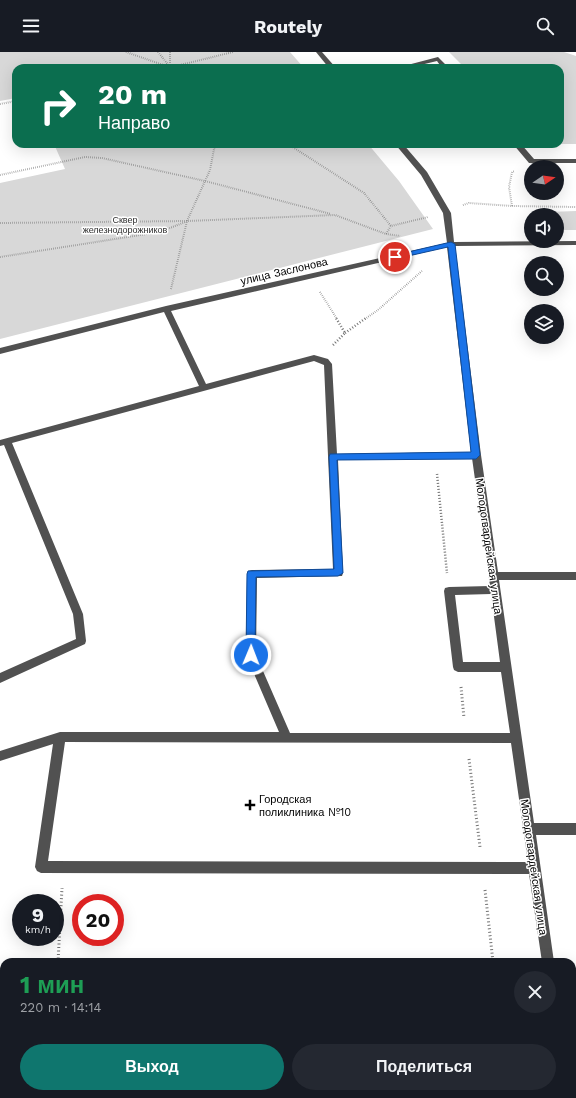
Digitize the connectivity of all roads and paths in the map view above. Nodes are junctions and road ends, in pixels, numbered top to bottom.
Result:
1 (126, 52) edge
2 (158, 52) edge
3 (170, 52) edge
4 (232, 52) edge
5 (319, 52) edge
6 (159, 64) edge
7 (167, 64) edge
8 (170, 64) edge
9 (186, 64) edge
10 (330, 64) edge
11 (416, 64) edge
12 (442, 64) edge
13 (12, 102) edge
14 (0, 104) edge
15 (214, 148) edge
16 (294, 148) edge
17 (402, 148) edge
18 (521, 148) edge
19 (531, 160) edge
20 (564, 160) edge
21 (576, 160) edge
22 (524, 165) edge
23 (0, 175) edge
24 (205, 181) junction
25 (512, 206) junction
26 (576, 207) edge
27 (447, 213) junction
28 (335, 215) junction
29 (188, 220) junction
30 (0, 223) edge
31 (391, 226) junction
32 (576, 243) edge
33 (451, 244) junction
34 (0, 257) edge
35 (423, 270) dead end
36 (310, 276) junction
37 (166, 309) junction
38 (345, 333) junction
39 (0, 351) edge
40 (320, 359) junction
41 (204, 388) junction
42 (4, 442) edge
43 (476, 455) junction
44 (436, 456) junction
45 (333, 457) junction
46 (493, 576) junction
47 (576, 576) edge
48 (495, 590) junction
49 (449, 591) junction
50 (458, 667) junction
51 (506, 667) junction
52 (0, 678) edge
53 (60, 737) junction
54 (286, 737) junction
55 (467, 738) junction
56 (516, 738) junction
57 (0, 756) edge
58 (529, 829) junction
59 (576, 829) edge
60 (64, 867) junction
61 (482, 868) junction
62 (534, 868) junction
63 (58, 958) edge
64 (493, 958) edge
65 (547, 958) edge

1 - 6 path
2 - 7 path
3 - 8 path
4 - 9 path
5 - 10 street
11 - 12 street
13 - 14 path
15 - 24 path
16 - 31 path
17 - 27 street, Молодогвардейская улица
18 - 19 street
20 - 21 street
22 - 25 path
23 - 24 path
24 - 28 path
24 - 29 path
25 - 26 path
25 - 27 path
27 - 31 path
27 - 33 street, Молодогвардейская улица
28 - 29 path
28 - 31 path
29 - 30 path
29 - 34 path
29 - 37 path
32 - 33 street, улица Заслонова
33 - 36 street, улица Заслонова
33 - 43 street, Молодогвардейская улица
35 - 38 path
36 - 37 street, улица Заслонова
36 - 38 path
37 - 39 street, улица Заслонова
37 - 41 street
38 - 40 path
40 - 41 street
40 - 45 street
41 - 42 street
42 - 52 street
43 - 44 street
43 - 46 street, Молодогвардейская улица
44 - 45 street
44 - 49 path
45 - 54 street
46 - 47 street
46 - 48 street, Молодогвардейская улица
48 - 49 street
48 - 51 street, Молодогвардейская улица
49 - 50 street
50 - 51 street
50 - 55 path
51 - 56 street, Молодогвардейская улица
53 - 54 street
53 - 57 street
53 - 60 street
54 - 55 street
55 - 56 street
55 - 61 path
56 - 58 street, Молодогвардейская улица
58 - 59 street
58 - 62 street, Молодогвардейская улица
60 - 61 street
60 - 63 path
61 - 62 street
61 - 64 path
62 - 65 street, Молодогвардейская улица

